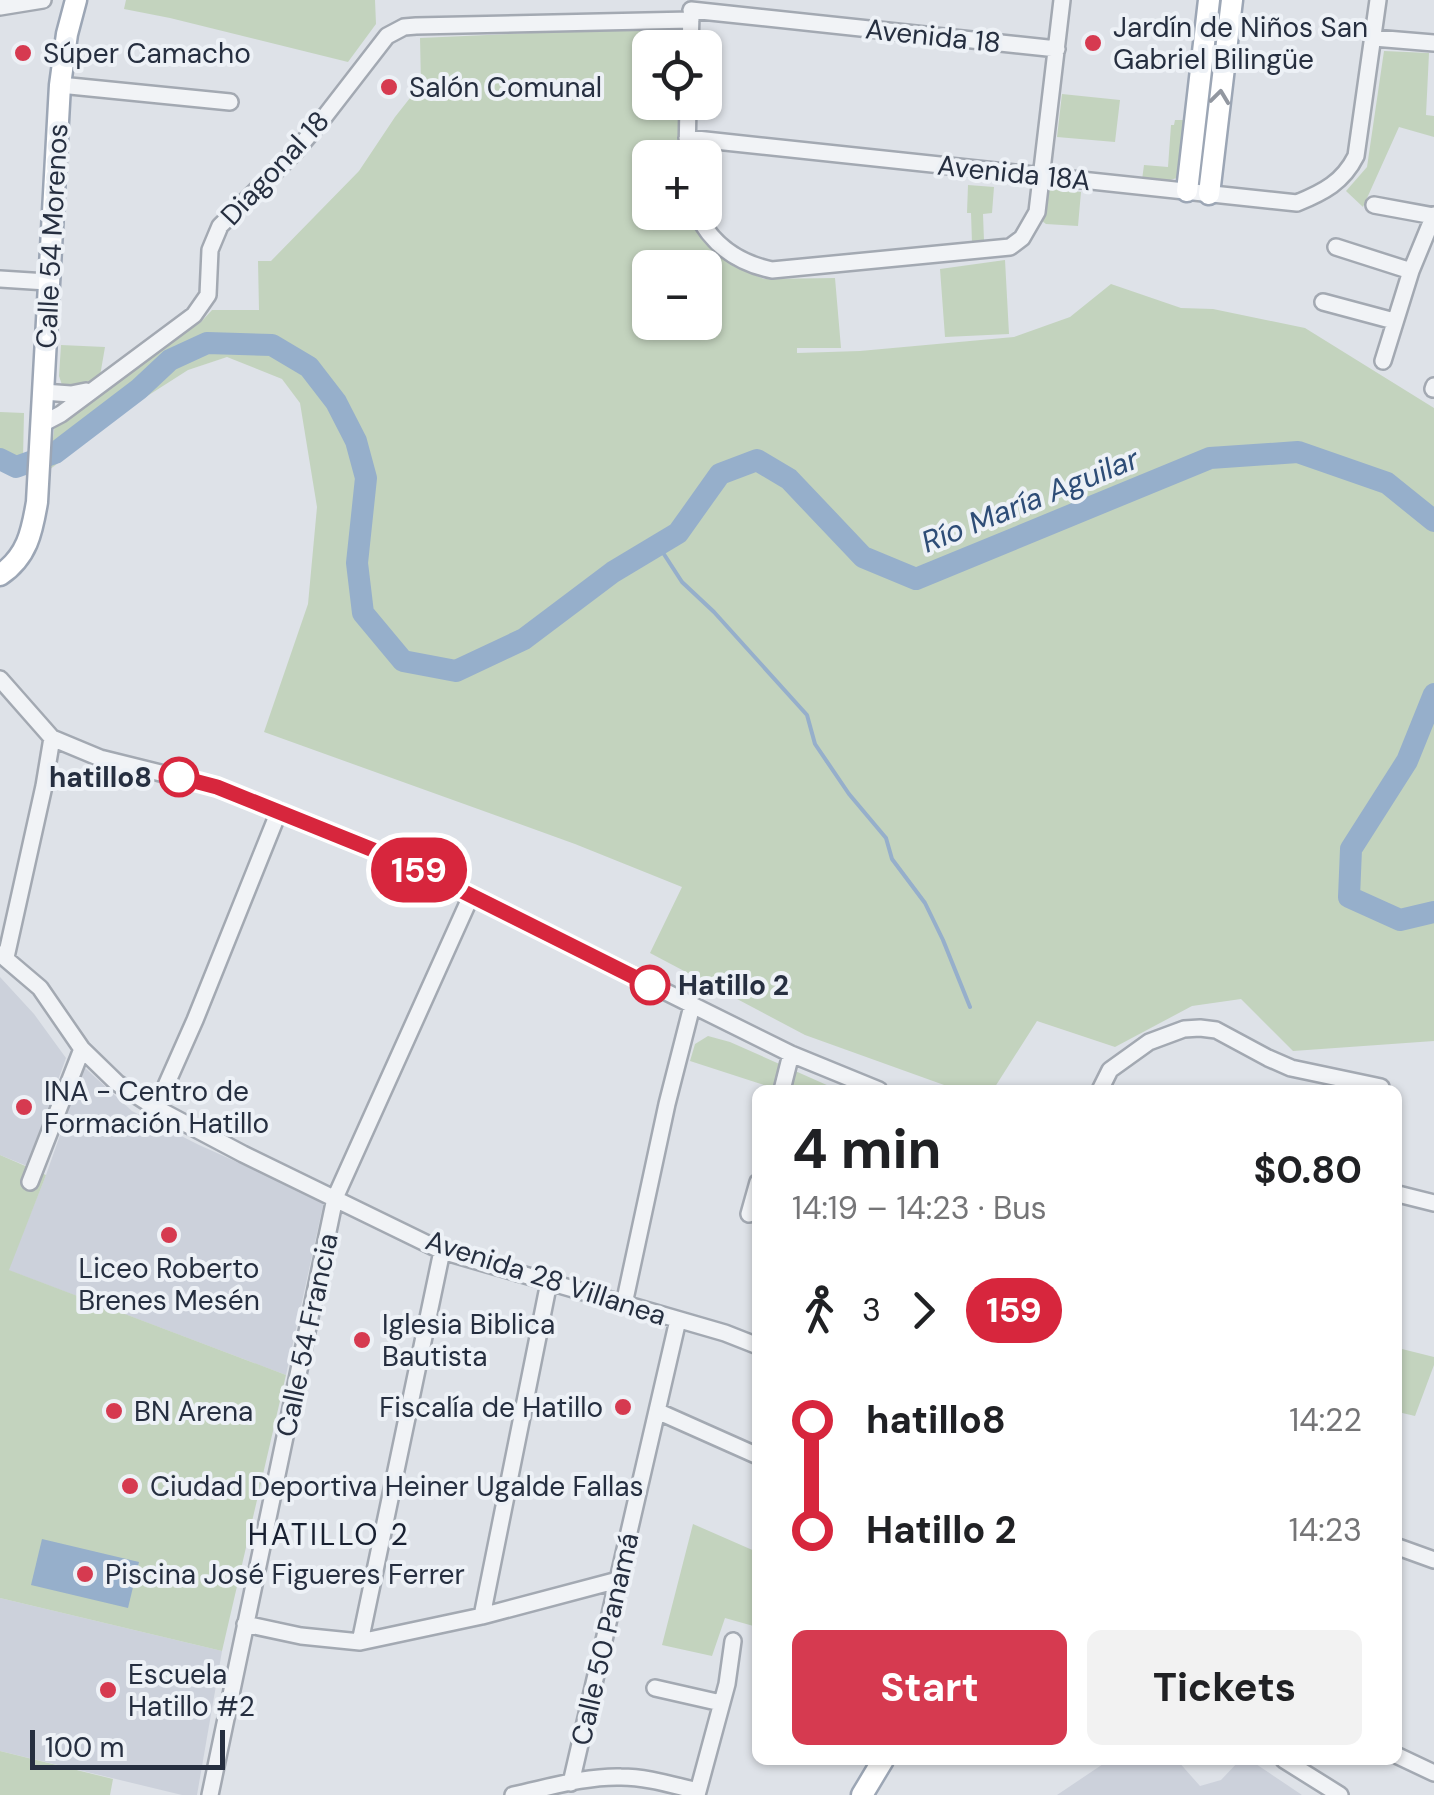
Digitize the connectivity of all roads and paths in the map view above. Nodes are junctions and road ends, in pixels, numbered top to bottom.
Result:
1 (43, 0) edge
2 (76, 0) edge
3 (1062, 0) edge
4 (1209, 0) edge
5 (1232, 0) edge
6 (1378, 0) edge
7 (0, 7) edge
8 (691, 10) edge
9 (395, 30) joint
10 (1374, 38) junction
11 (1434, 43) edge
12 (1056, 49) junction
13 (60, 85) junction
14 (230, 102) dead end
15 (688, 120) edge
16 (687, 138) joint
17 (1041, 175) junction
18 (1187, 192) junction
19 (1209, 194) junction
20 (1374, 205) dead end
21 (1432, 222) edge
22 (705, 230) edge
23 (1336, 247) dead end
24 (1411, 271) junction
25 (0, 279) edge
26 (48, 282) junction
27 (1323, 302) dead end
28 (1394, 321) junction
29 (1383, 361) dead end
30 (99, 386) junction
31 (44, 392) junction
32 (42, 432) junction
33 (0, 576) edge
34 (0, 680) edge
35 (52, 738) junction
36 (280, 812) junction
37 (471, 896) junction
38 (4, 948) edge
39 (692, 1006) junction
40 (82, 1049) junction
41 (791, 1054) junction
42 (783, 1085) edge
43 (867, 1085) edge
44 (1102, 1085) edge
45 (1376, 1085) edge
46 (156, 1108) junction
47 (30, 1182) dead end
48 (1402, 1195) edge
49 (335, 1198) junction
50 (752, 1203) edge
51 (1434, 1203) edge
52 (749, 1214) dead end
53 (442, 1250) junction
54 (548, 1282) junction
55 (624, 1304) junction
56 (678, 1320) junction
57 (752, 1344) edge
58 (657, 1412) junction
59 (752, 1453) edge
60 (1402, 1549) edge
61 (1434, 1560) edge
62 (618, 1580) junction
63 (482, 1616) junction
64 (244, 1624) junction
65 (733, 1641) dead end
66 (360, 1642) junction
67 (655, 1688) dead end
68 (721, 1704) junction
69 (1402, 1758) edge
70 (880, 1765) edge
71 (1292, 1765) edge
72 (1434, 1773) edge
73 (571, 1782) junction
74 (697, 1793) edge
75 (210, 1795) edge
76 (512, 1795) edge
77 (862, 1795) edge
78 (1340, 1795) edge

1 - 7 street
2 - 13 main road, Calle 54 Morenos
3 - 12 street
4 - 18 main road
19 -> 5 main road
6 - 10 street
8 - 9 street, Avenida 18
8 - 12 street, Avenida 18
9 - 30 street, Diagonal 18
10 - 11 street
10 - 19 street, Avenida 18A
12 - 17 street
13 - 14 street
13 - 26 main road, Calle 54 Morenos
15 - 16 street
16 - 17 street, Avenida 18A
17 - 18 street, Avenida 18A
17 - 22 street
18 - 19 street, Avenida 18A
20 - 21 street
21 - 24 street
23 - 24 street
24 - 28 street
25 - 26 street
26 - 31 main road, Calle 54 Morenos
27 - 28 street
28 - 29 street
30 - 31 street
30 - 32 street, Diagonal 18
31 - 32 main road, Calle 54 Morenos
32 - 33 main road, Calle 54 Morenos
34 - 35 street
35 - 36 street
35 - 38 street
36 - 37 street
36 - 46 street
37 - 39 street
37 - 49 street, Calle 54 Francia
38 - 40 street, Avenida 28 Villanea
39 - 41 street
39 - 55 street
40 - 46 street, Avenida 28 Villanea
40 - 47 street
41 - 42 street
41 - 43 street
44 - 45 street
46 - 49 street, Avenida 28 Villanea
48 - 51 street
49 - 53 street, Avenida 28 Villanea
49 - 64 street, Calle 54 Francia
50 - 52 street
53 - 54 street, Avenida 28 Villanea
53 - 66 street
54 - 55 street, Avenida 28 Villanea
54 - 63 street
55 - 56 street, Avenida 28 Villanea
56 - 57 street, Avenida 28 Villanea
56 - 58 street, Calle 50 Panamá
58 - 59 street
58 - 62 street, Calle 50 Panamá
60 - 61 street
62 - 63 street
62 - 73 street, Calle 50 Panamá
63 - 66 street
64 - 66 street
64 - 75 street, Calle 54 Francia
65 - 68 street
67 - 68 street
68 - 74 street
69 - 72 street
70 - 77 main road
71 - 78 street
73 - 74 street
73 - 76 street

